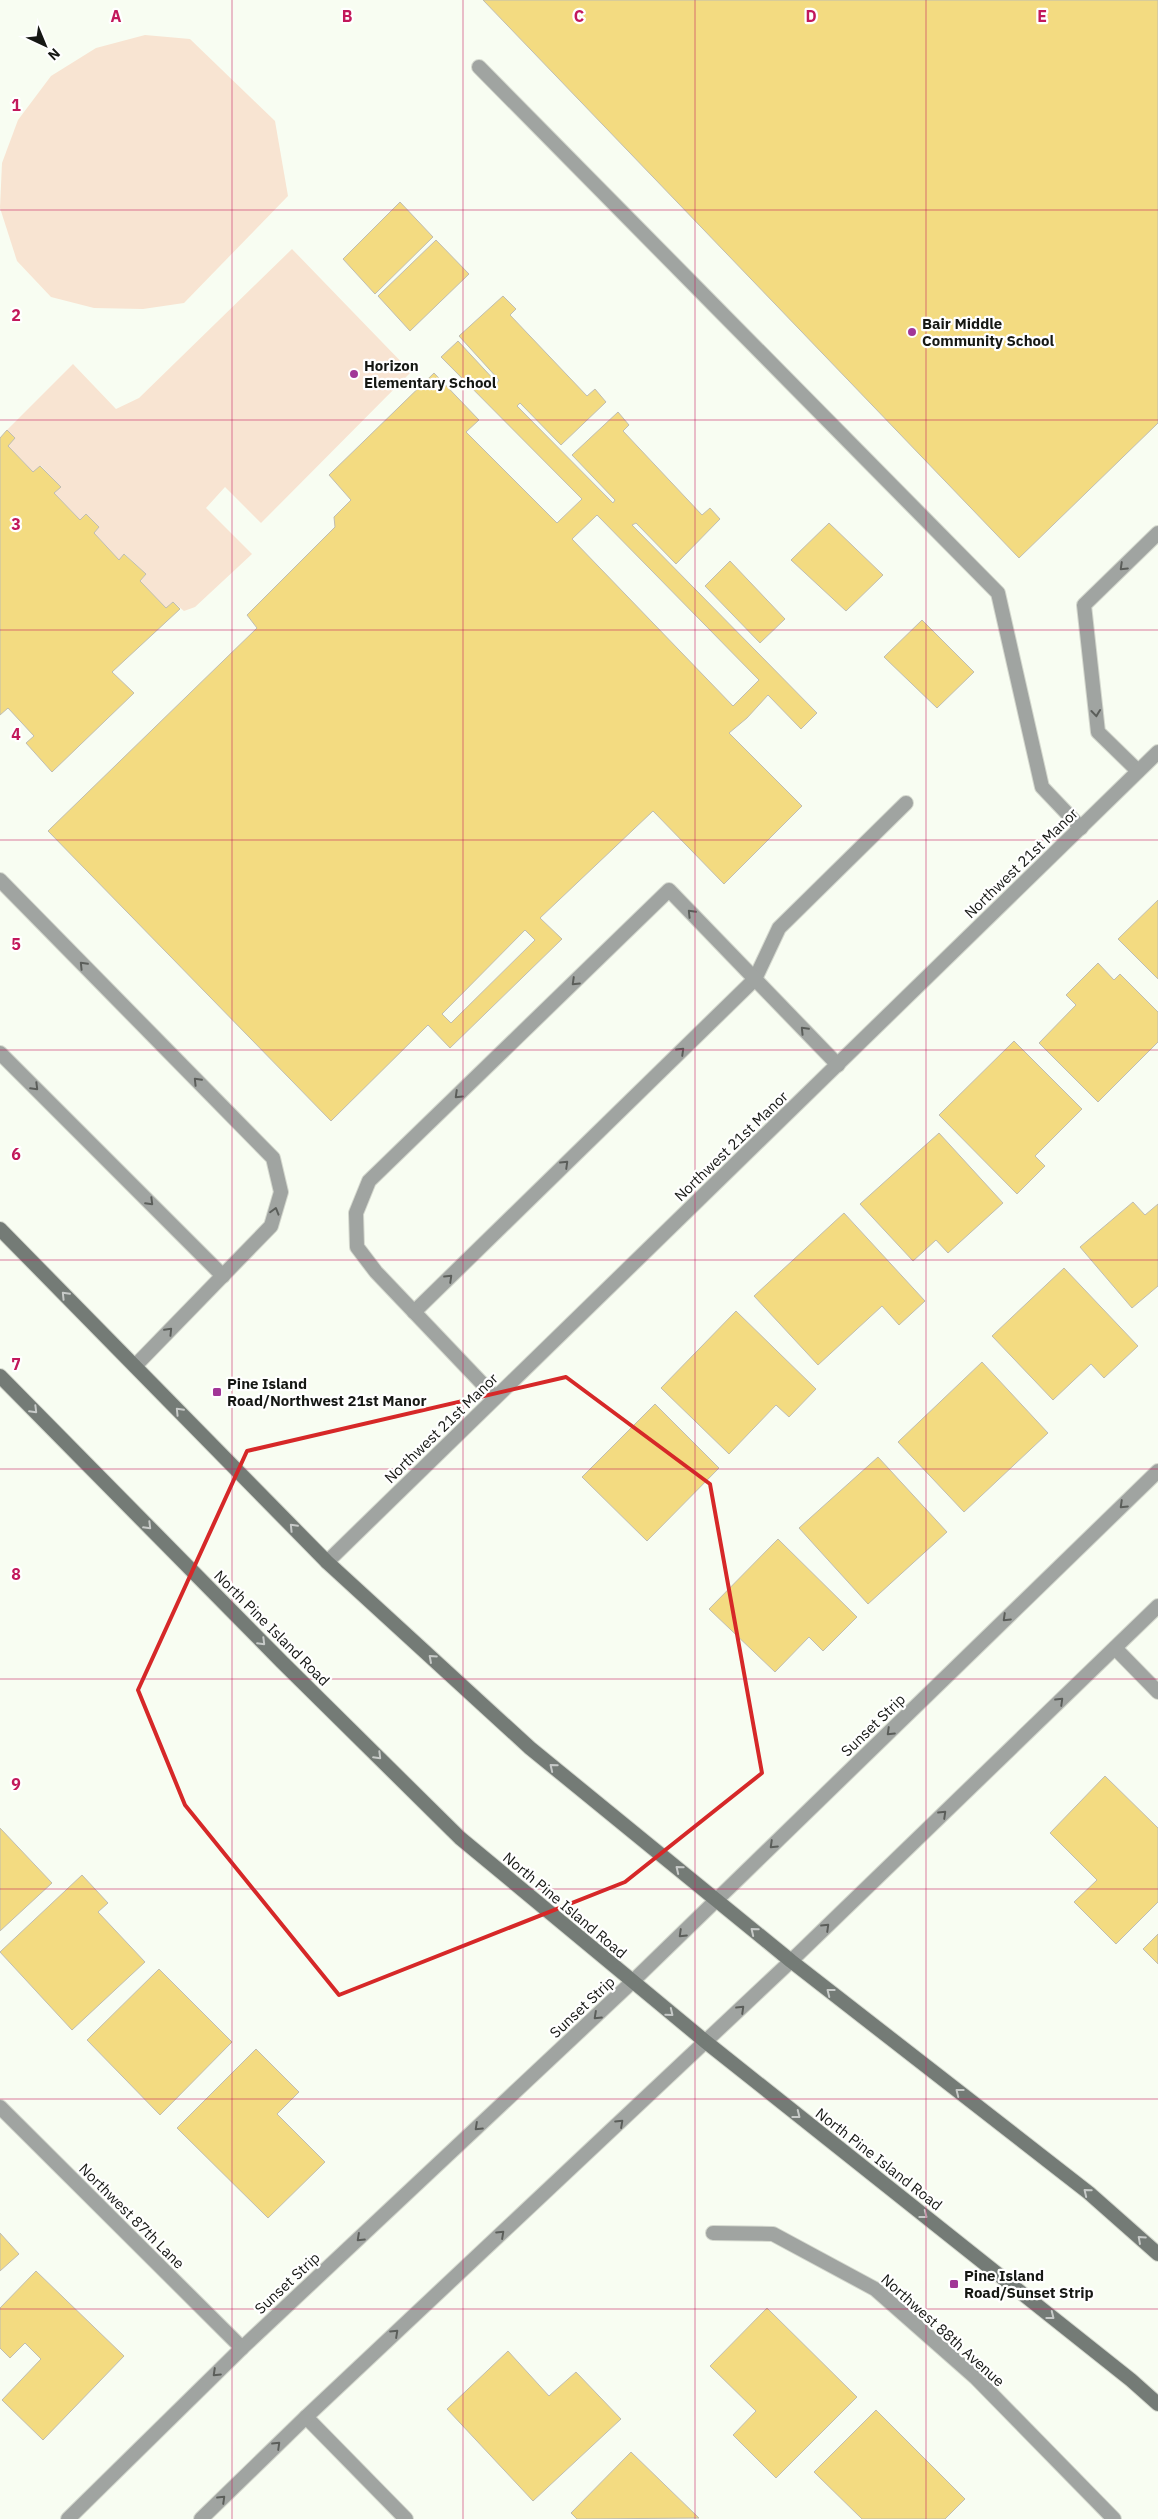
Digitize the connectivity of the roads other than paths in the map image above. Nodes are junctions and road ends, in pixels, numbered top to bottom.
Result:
1 (479, 67) dead end
2 (1158, 533) edge
3 (1158, 752) edge
4 (1138, 772) junction
5 (906, 804) dead end
6 (1081, 828) junction
7 (0, 880) edge
8 (755, 979) junction
9 (0, 1053) edge
10 (838, 1065) junction
11 (0, 1228) edge
12 (223, 1276) junction
13 (414, 1312) junction
14 (135, 1366) junction
15 (0, 1376) edge
16 (495, 1398) junction
17 (1158, 1471) edge
18 (327, 1562) junction
19 (1158, 1606) edge
20 (1115, 1648) junction
21 (1158, 1692) edge
22 (717, 1900) junction
23 (791, 1961) junction
24 (632, 1982) junction
25 (706, 2042) junction
26 (0, 2107) edge
27 (713, 2233) dead end
28 (1158, 2254) edge
29 (242, 2348) junction
30 (1158, 2404) edge
31 (306, 2417) junction
32 (68, 2519) edge
33 (201, 2519) edge
34 (406, 2519) edge
35 (1114, 2519) edge

1 - 6 street
2 -> 4 street
3 - 4 street, Northwest 21st Manor
4 - 6 street, Northwest 21st Manor
5 - 8 street
6 - 10 street, Northwest 21st Manor
12 -> 7 street
10 -> 8 street
13 -> 8 street
8 -> 13 street
9 -> 12 street
10 - 16 street, Northwest 21st Manor
14 -> 11 main road
14 -> 12 street
13 - 16 street
18 -> 14 main road
15 -> 24 main road, North Pine Island Road
16 - 18 street, Northwest 21st Manor
17 -> 22 street, Sunset Strip
22 -> 18 main road
19 - 20 street
20 - 21 street
23 -> 20 street
23 -> 22 main road
22 -> 24 street, Sunset Strip
25 -> 23 street
28 -> 23 main road
24 -> 25 main road, North Pine Island Road
24 -> 29 street, Sunset Strip
25 -> 30 main road, North Pine Island Road
31 -> 25 street
26 - 29 street, Northwest 87th Lane
27 - 35 street, Northwest 88th Avenue
29 -> 32 street, Sunset Strip
33 -> 31 street
31 - 34 street

